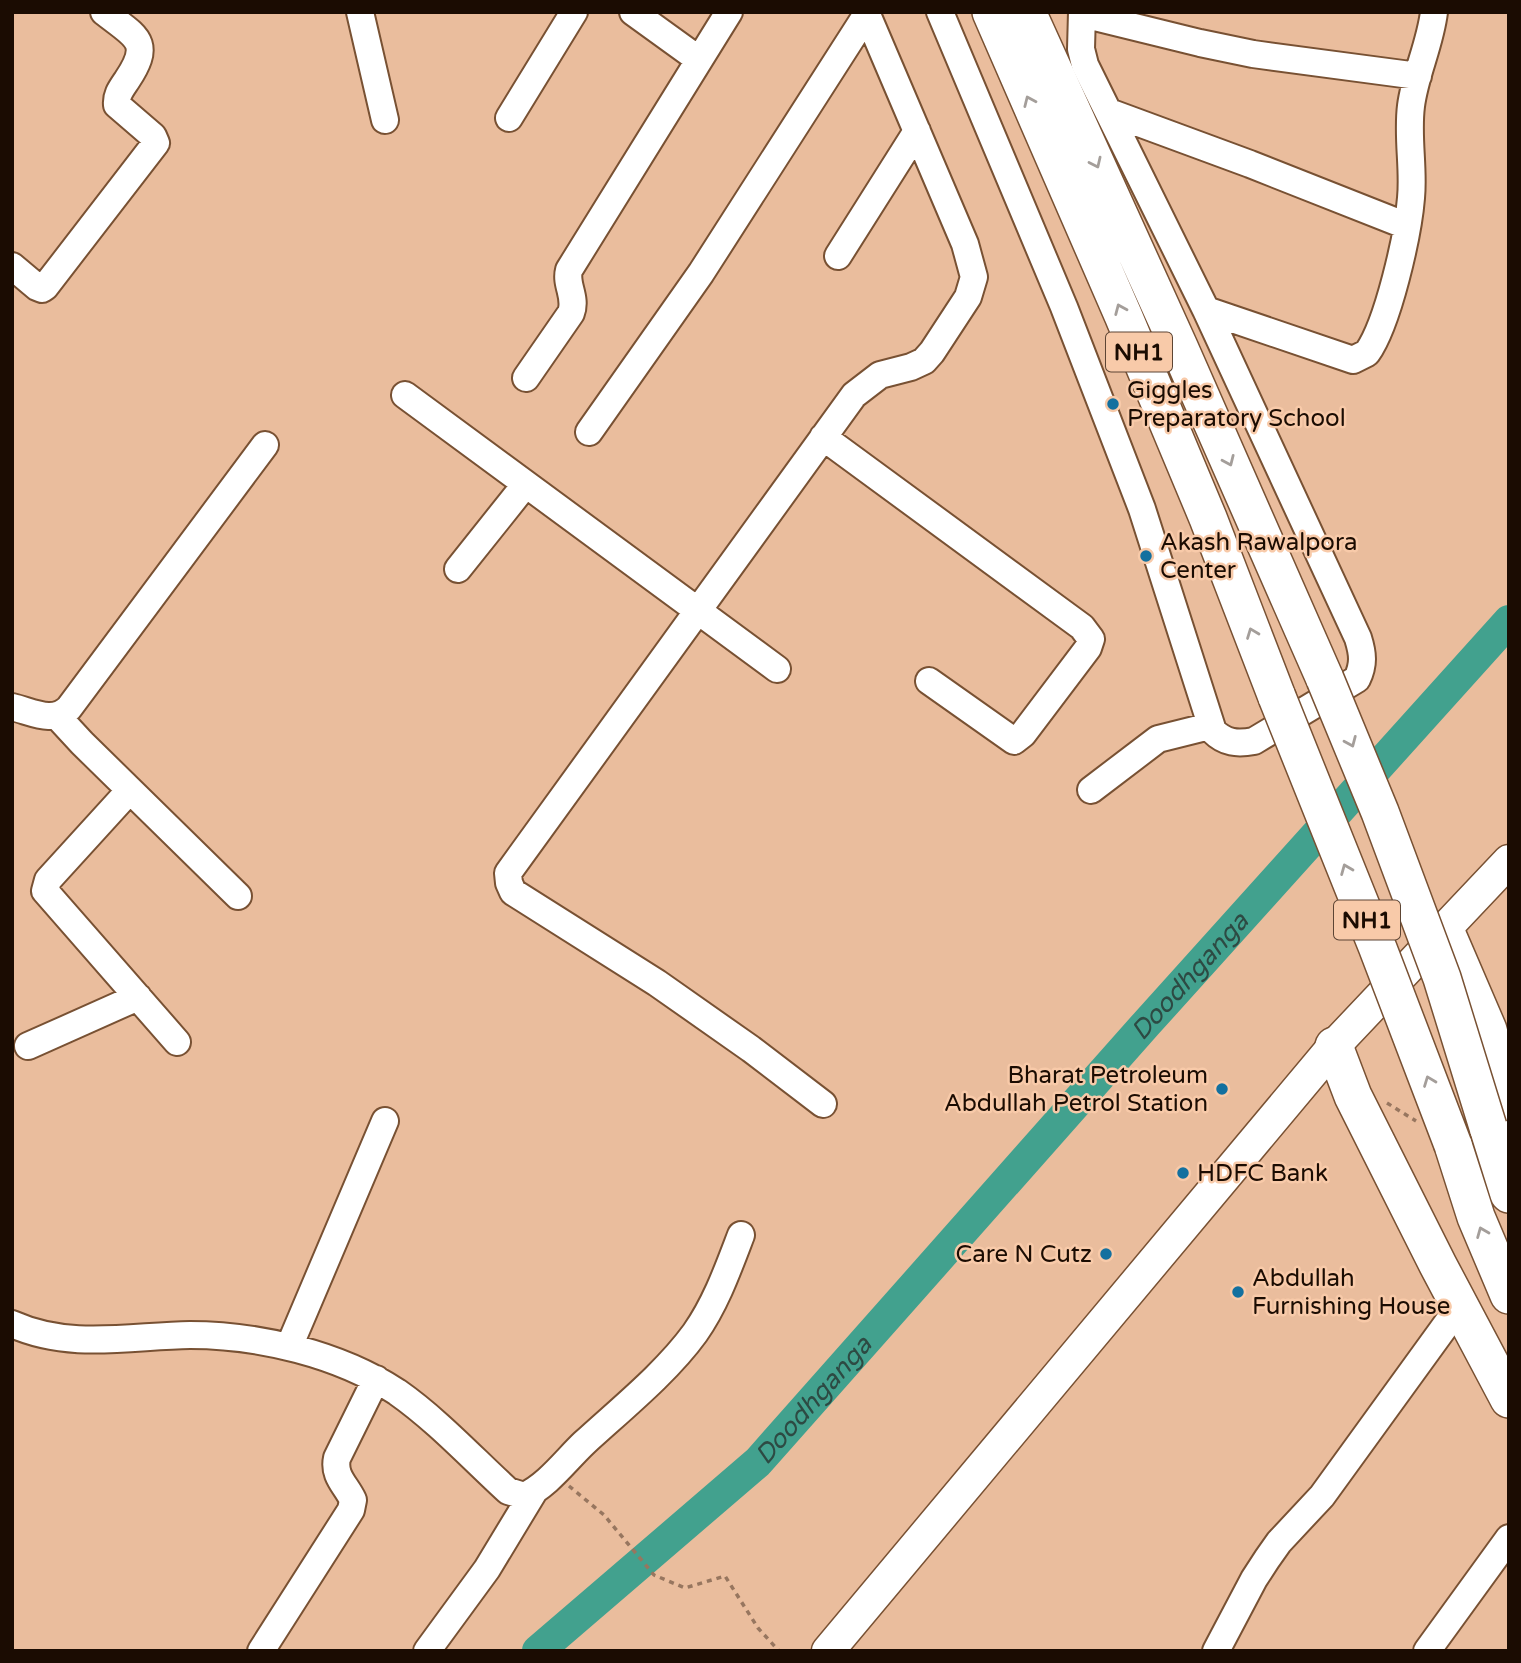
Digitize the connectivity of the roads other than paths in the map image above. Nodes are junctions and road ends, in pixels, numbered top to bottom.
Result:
1 (104, 12) edge
2 (360, 12) edge
3 (574, 12) edge
4 (633, 12) edge
5 (729, 12) edge
6 (940, 12) edge
7 (991, 12) edge
8 (1027, 12) edge
9 (1434, 12) edge
10 (867, 13) edge
11 (1082, 13) edge
12 (698, 59) junction
13 (1418, 76) junction
14 (1109, 112) junction
15 (509, 118) dead end
16 (385, 120) dead end
17 (917, 131) junction
18 (1407, 226) junction
19 (838, 256) dead end
20 (12, 266) edge
21 (1206, 310) junction
22 (526, 378) dead end
23 (405, 395) dead end
24 (589, 432) dead end
25 (823, 437) junction
26 (265, 445) dead end
27 (525, 485) junction
28 (458, 569) dead end
29 (697, 609) junction
30 (777, 669) dead end
31 (929, 681) dead end
32 (12, 707) edge
33 (58, 716) junction
34 (1210, 726) junction
35 (130, 790) junction
36 (1091, 790) dead end
37 (1509, 860) edge
38 (238, 896) dead end
39 (1445, 930) junction
40 (138, 997) junction
41 (177, 1042) dead end
42 (29, 1046) dead end
43 (1334, 1046) junction
44 (823, 1104) dead end
45 (1498, 1117) edge
46 (385, 1121) dead end
47 (1509, 1194) edge
48 (741, 1235) dead end
49 (1509, 1295) edge
50 (1459, 1307) junction
51 (12, 1324) edge
52 (289, 1347) junction
53 (376, 1379) junction
54 (1509, 1399) edge
55 (533, 1493) junction
56 (1509, 1538) edge
57 (261, 1651) edge
58 (427, 1651) edge
59 (828, 1651) edge
60 (1216, 1651) edge
61 (1427, 1651) edge

1 - 20 street
2 - 16 street
3 - 15 street
4 - 12 street
5 - 12 street
6 - 34 street
49 -> 7 highway, NH1, bridge
8 -> 45 highway, NH1, bridge
9 - 13 street
10 - 17 street
10 - 24 street
11 - 13 street
11 - 14 street
12 - 22 street
13 - 18 street
14 - 18 street
14 - 21 street
17 - 19 street
17 - 25 street
18 - 21 street
21 - 34 street
23 - 27 street
25 - 29 street
25 - 31 street
26 - 33 street
27 - 28 street
27 - 29 street
29 - 30 street
29 - 44 street
32 - 33 street
33 - 35 street
34 - 36 street
35 - 38 street
35 - 40 street
37 - 39 main road
39 - 43 main road
39 - 45 highway
40 - 41 street
40 - 42 street
43 - 50 highway
43 - 59 main road
45 - 47 highway, NH1
46 - 52 street
48 - 55 street
50 - 54 highway
50 - 60 street
51 - 52 street
52 - 53 street
53 - 55 street
53 - 57 street
55 - 58 street
56 - 61 street

